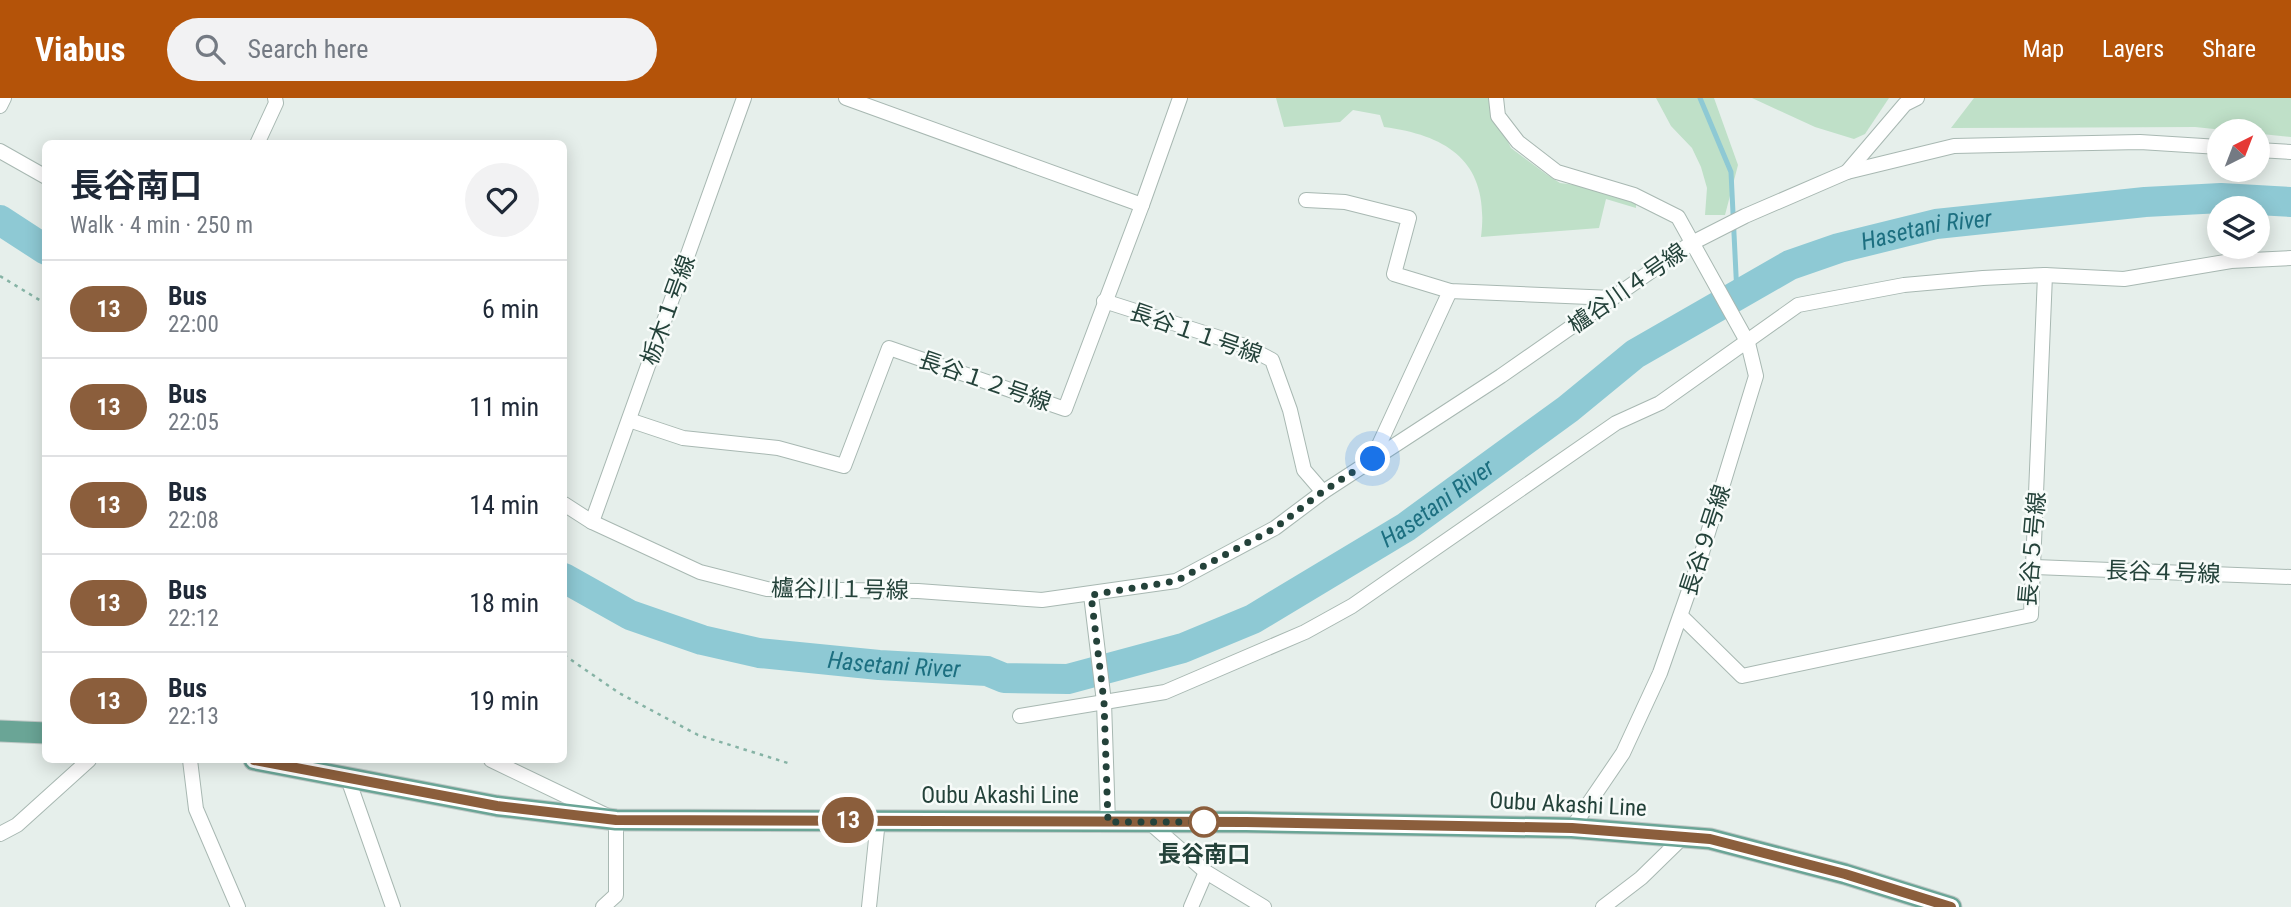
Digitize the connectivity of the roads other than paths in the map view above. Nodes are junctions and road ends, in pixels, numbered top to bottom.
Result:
1 (4, 98) edge
2 (275, 98) edge
3 (744, 98) edge
4 (846, 98) edge
5 (1180, 98) edge
6 (1496, 98) edge
7 (1917, 98) edge
8 (0, 106) edge
9 (259, 140) edge
10 (2207, 146) edge
11 (0, 151) edge
12 (2270, 151) edge
13 (2291, 152) edge
14 (1847, 172) junction
15 (42, 175) edge
16 (1306, 200) dead end
17 (1142, 205) junction
18 (1690, 244) junction
19 (2291, 258) edge
20 (2045, 275) junction
21 (1450, 291) junction
22 (1613, 298) junction
23 (1104, 301) junction
24 (1748, 343) junction
25 (629, 420) junction
26 (1373, 459) junction
27 (1322, 492) junction
28 (567, 506) edge
29 (592, 522) junction
30 (2035, 567) junction
31 (2291, 577) edge
32 (1091, 595) junction
33 (1681, 616) junction
34 (1104, 702) junction
35 (1020, 716) dead end
36 (0, 731) edge
37 (42, 733) edge
38 (86, 763) edge
39 (190, 763) edge
40 (269, 763) edge
41 (497, 763) edge
42 (348, 779) junction
43 (616, 820) junction
44 (878, 820) junction
45 (1108, 822) junction
46 (1149, 822) junction
47 (1572, 828) junction
48 (0, 834) edge
49 (1683, 837) junction
50 (1206, 872) junction
51 (238, 907) edge
52 (393, 907) edge
53 (603, 907) edge
54 (869, 907) edge
55 (1191, 907) edge
56 (1264, 907) edge
57 (1603, 907) edge
58 (1951, 907) edge

1 - 8 street
2 - 9 street
3 - 25 street, 栃木１号線
4 - 17 street
5 - 17 street, 長谷１２号線
6 - 18 street, 長谷９号線
7 - 14 street
10 - 14 street, 櫨谷川４号線
11 - 15 street
12 - 13 street
14 - 18 street, 櫨谷川４号線
16 - 21 street
17 - 23 street, 長谷１２号線
18 - 22 street, 櫨谷川４号線
18 - 24 street, 長谷９号線
19 - 20 street
20 - 24 street
20 - 30 street, 長谷５号線
21 - 22 street
21 - 26 street
22 - 26 street, 櫨谷川４号線
23 - 25 street, 長谷１２号線
23 - 27 street, 長谷１１号線
24 - 33 street, 長谷９号線
24 - 34 street
25 - 29 street, 栃木１号線
26 - 27 street, 櫨谷川４号線
27 - 32 street, 櫨谷川４号線
28 - 29 street, 櫨谷川１号線
29 - 32 street, 櫨谷川１号線
30 - 31 street, 長谷４号線
30 - 33 street, 長谷５号線
32 - 34 street
33 - 47 street, 長谷９号線
34 - 35 street
34 - 45 street
36 - 37 main road
38 - 48 street
39 - 51 street
40 - 42 main road, Oubu Akashi Line
41 - 43 street
42 - 43 main road, Oubu Akashi Line
42 - 52 street
43 - 44 main road, Oubu Akashi Line
43 - 53 street
44 - 45 main road, Oubu Akashi Line
44 - 54 street
45 - 46 main road, Oubu Akashi Line
46 - 47 main road, Oubu Akashi Line
46 - 50 street
47 - 49 main road, Oubu Akashi Line
49 - 57 street
49 - 58 main road, Oubu Akashi Line
50 - 55 street
50 - 56 street

